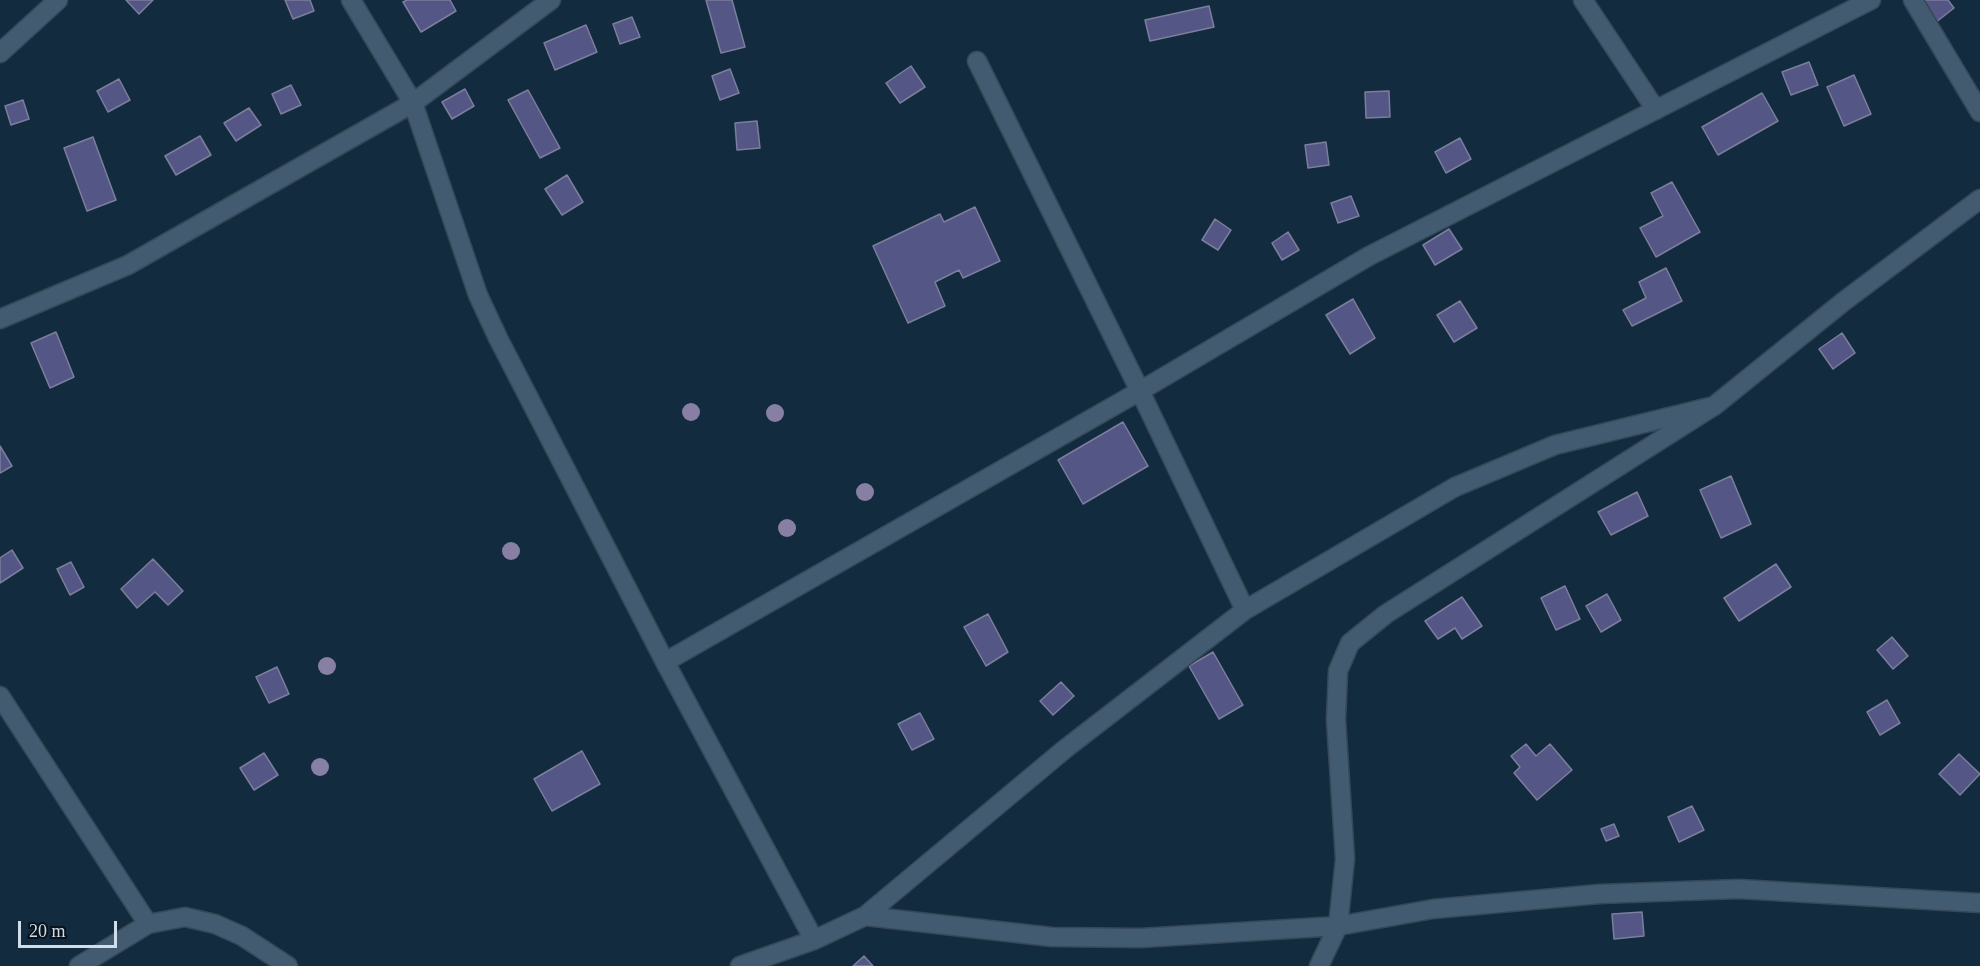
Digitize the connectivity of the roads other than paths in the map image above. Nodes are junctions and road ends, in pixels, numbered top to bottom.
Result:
1 (58, 0) edge
2 (351, 0) edge
3 (551, 0) edge
4 (1583, 0) edge
5 (1871, 0) edge
6 (1913, 0) edge
7 (0, 53) edge
8 (977, 61) dead end
9 (413, 103) junction
10 (1656, 110) junction
11 (1980, 112) edge
12 (1980, 199) edge
13 (0, 319) edge
14 (1140, 391) junction
15 (1714, 406) junction
16 (1245, 610) junction
17 (665, 662) junction
18 (0, 696) edge
19 (1980, 903) edge
20 (865, 916) junction
21 (148, 924) junction
22 (1338, 926) junction
23 (814, 940) junction
24 (79, 966) edge
25 (288, 966) edge
26 (740, 966) edge
27 (1319, 966) edge

1 - 7 street
2 - 9 street
3 - 9 street
4 - 10 street
5 - 10 street
6 - 11 street
8 - 14 street
9 - 13 street
9 - 17 street
10 - 14 street
12 - 15 street
14 - 16 street
14 - 17 street
15 - 16 street
15 - 22 street
16 - 20 street
17 - 23 street
18 - 21 street
19 - 22 street
20 - 22 street
20 - 23 street
21 - 24 street
21 - 25 street
22 - 27 street
23 - 26 street

